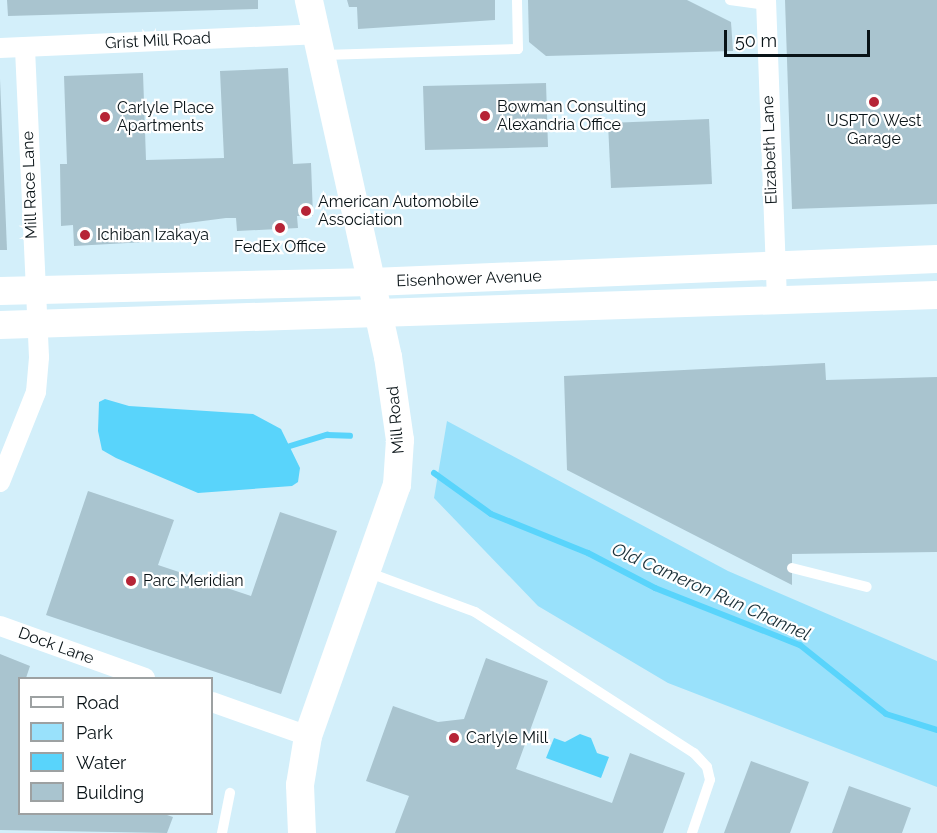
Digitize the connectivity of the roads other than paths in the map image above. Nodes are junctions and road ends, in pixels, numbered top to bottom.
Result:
1 (309, 0) edge
2 (517, 0) edge
3 (730, 0) edge
4 (766, 2) edge
5 (318, 45) junction
6 (25, 47) junction
7 (0, 48) edge
8 (937, 260) edge
9 (775, 268) junction
10 (372, 282) junction
11 (34, 290) junction
12 (0, 291) edge
13 (937, 295) edge
14 (777, 301) junction
15 (379, 314) junction
16 (37, 324) junction
17 (0, 325) edge
18 (0, 482) edge
19 (792, 567) dead end
20 (366, 572) junction
21 (867, 587) dead end
22 (0, 626) edge
23 (142, 677) edge
24 (213, 702) edge
25 (308, 736) junction
26 (230, 793) dead end
27 (222, 833) edge
28 (302, 833) edge
29 (692, 833) edge

1 - 5 main road, Mill Road
2 - 5 lane
3 - 4 lane
4 - 9 street, Elizabeth Lane
5 - 6 street, Grist Mill Road
5 - 10 main road, Mill Road
6 - 7 street, Grist Mill Road
6 - 11 street, Mill Race Lane
8 - 9 main road, Eisenhower Avenue
9 - 10 main road, Eisenhower Avenue
9 - 14 street, Elizabeth Lane
10 - 11 main road, Eisenhower Avenue
10 - 15 main road, Mill Road
11 - 12 main road, Eisenhower Avenue
11 - 16 street, Mill Race Lane
13 - 14 main road, Eisenhower Avenue
14 - 15 main road, Eisenhower Avenue
15 - 16 main road, Eisenhower Avenue
15 - 20 main road, Mill Road
16 - 17 main road, Eisenhower Avenue
16 - 18 street, Mill Race Lane
19 - 21 lane
20 - 25 main road, Mill Road
20 - 29 lane
22 - 23 street, Dock Lane
24 - 25 street
25 - 28 main road, Mill Road
26 - 27 lane

